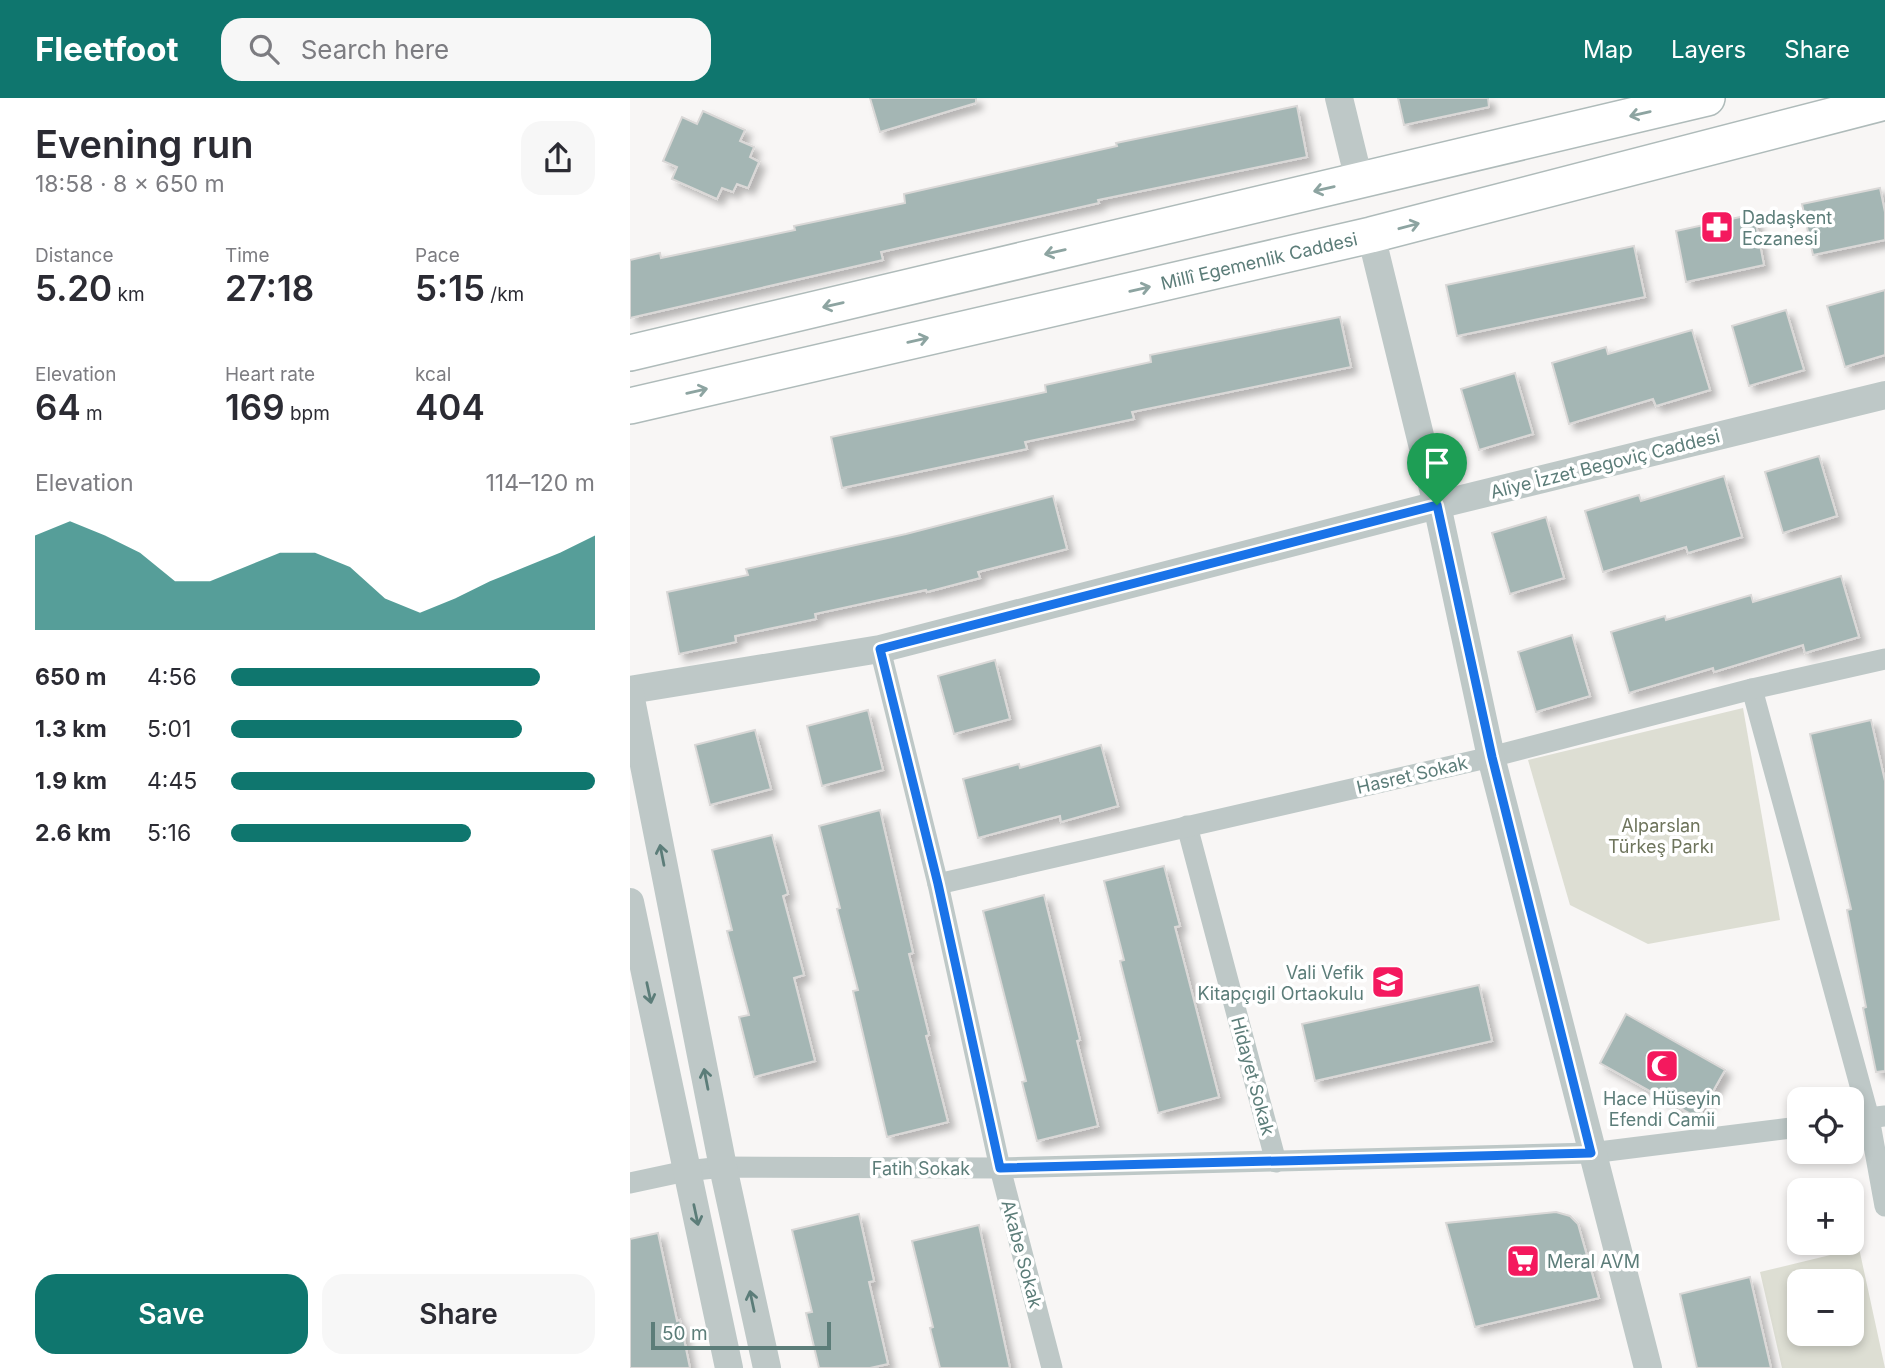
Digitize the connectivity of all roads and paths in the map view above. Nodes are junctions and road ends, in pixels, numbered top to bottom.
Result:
1 (1339, 98) edge
2 (1707, 98) edge
3 (1885, 102) edge
4 (1359, 180) junction
5 (1371, 235) junction
6 (630, 353) edge
7 (1885, 395) edge
8 (630, 406) edge
9 (1437, 505) junction
10 (880, 649) junction
11 (1885, 659) edge
12 (1752, 689) junction
13 (630, 692) edge
14 (1492, 757) junction
15 (1187, 826) junction
16 (938, 884) junction
17 (630, 902) edge
18 (1868, 1118) edge
19 (1787, 1128) edge
20 (1591, 1153) junction
21 (1276, 1162) junction
22 (723, 1167) junction
23 (1000, 1168) junction
24 (687, 1171) junction
25 (630, 1182) edge
26 (1885, 1206) edge
27 (729, 1368) edge
28 (767, 1368) edge
29 (1052, 1368) edge
30 (1648, 1368) edge

1 - 4 street
2 -> 4 main road
5 -> 3 main road, Millî Egemenlik Caddesi
4 -> 6 main road
8 -> 5 main road, Millî Egemenlik Caddesi
5 - 9 street
7 - 9 street, Aliye İzzet Begoviç Caddesi
9 - 10 street, Aliye İzzet Begoviç Caddesi
9 - 14 street
10 - 13 street, Aliye İzzet Begoviç Caddesi
10 - 16 street, Akabe Sokak
11 - 12 street, Hasret Sokak
12 - 14 street, Hasret Sokak
12 - 18 street
22 -> 13 street
14 - 15 street, Hasret Sokak
14 - 20 street
15 - 16 street, Hasret Sokak
15 - 21 street, Hidayet Sokak
16 - 23 street, Akabe Sokak
17 -> 24 street
18 - 26 street
19 - 20 street, Fatih Sokak
20 - 21 street, Fatih Sokak
20 - 30 street
21 - 23 street, Fatih Sokak
22 - 23 street, Fatih Sokak
22 - 24 street, Fatih Sokak
28 -> 22 street
23 - 29 street, Akabe Sokak
24 - 25 street, Fatih Sokak
24 -> 27 street

